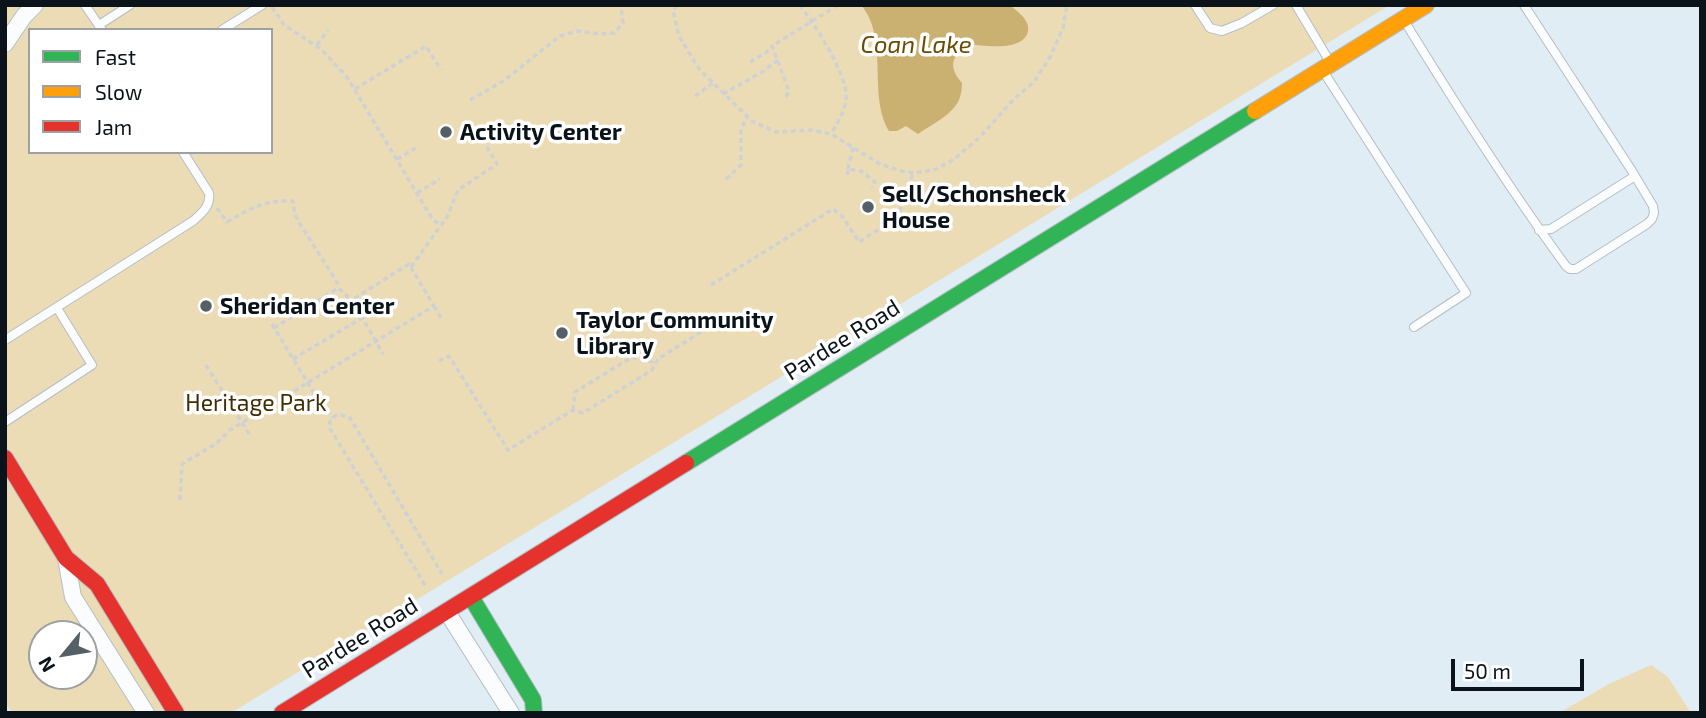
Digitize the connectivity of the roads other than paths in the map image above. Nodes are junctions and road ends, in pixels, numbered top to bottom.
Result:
1 (35, 5) edge
2 (85, 5) edge
3 (130, 5) edge
4 (262, 5) edge
5 (1195, 5) edge
6 (1273, 5) edge
7 (1296, 5) edge
8 (1426, 5) edge
9 (1524, 5) edge
10 (1404, 19) junction
11 (100, 27) edge
12 (225, 28) edge
13 (5, 44) edge
14 (1327, 67) junction
15 (184, 154) edge
16 (1635, 176) junction
17 (1539, 230) junction
18 (57, 308) junction
19 (1415, 327) dead end
20 (5, 340) edge
21 (5, 422) edge
22 (5, 458) edge
23 (66, 558) junction
24 (471, 597) junction
25 (447, 612) junction
26 (146, 713) edge
27 (176, 713) edge
28 (282, 713) edge
29 (511, 713) edge
30 (534, 713) edge

1 - 13 street
2 - 11 lane
3 - 11 lane
4 - 12 lane
5 - 6 lane
7 - 14 lane
8 - 10 main road, Pardee Road
9 - 16 lane
10 - 14 main road, Pardee Road
10 - 17 lane
14 - 19 lane
14 - 24 main road, Pardee Road
15 - 18 lane
16 - 17 lane
16 - 17 lane
18 - 20 lane
18 - 21 lane
22 - 23 main road
23 - 26 street
23 - 27 main road
24 - 25 main road, Pardee Road
24 - 30 main road
25 - 28 main road, Pardee Road
25 - 29 street

